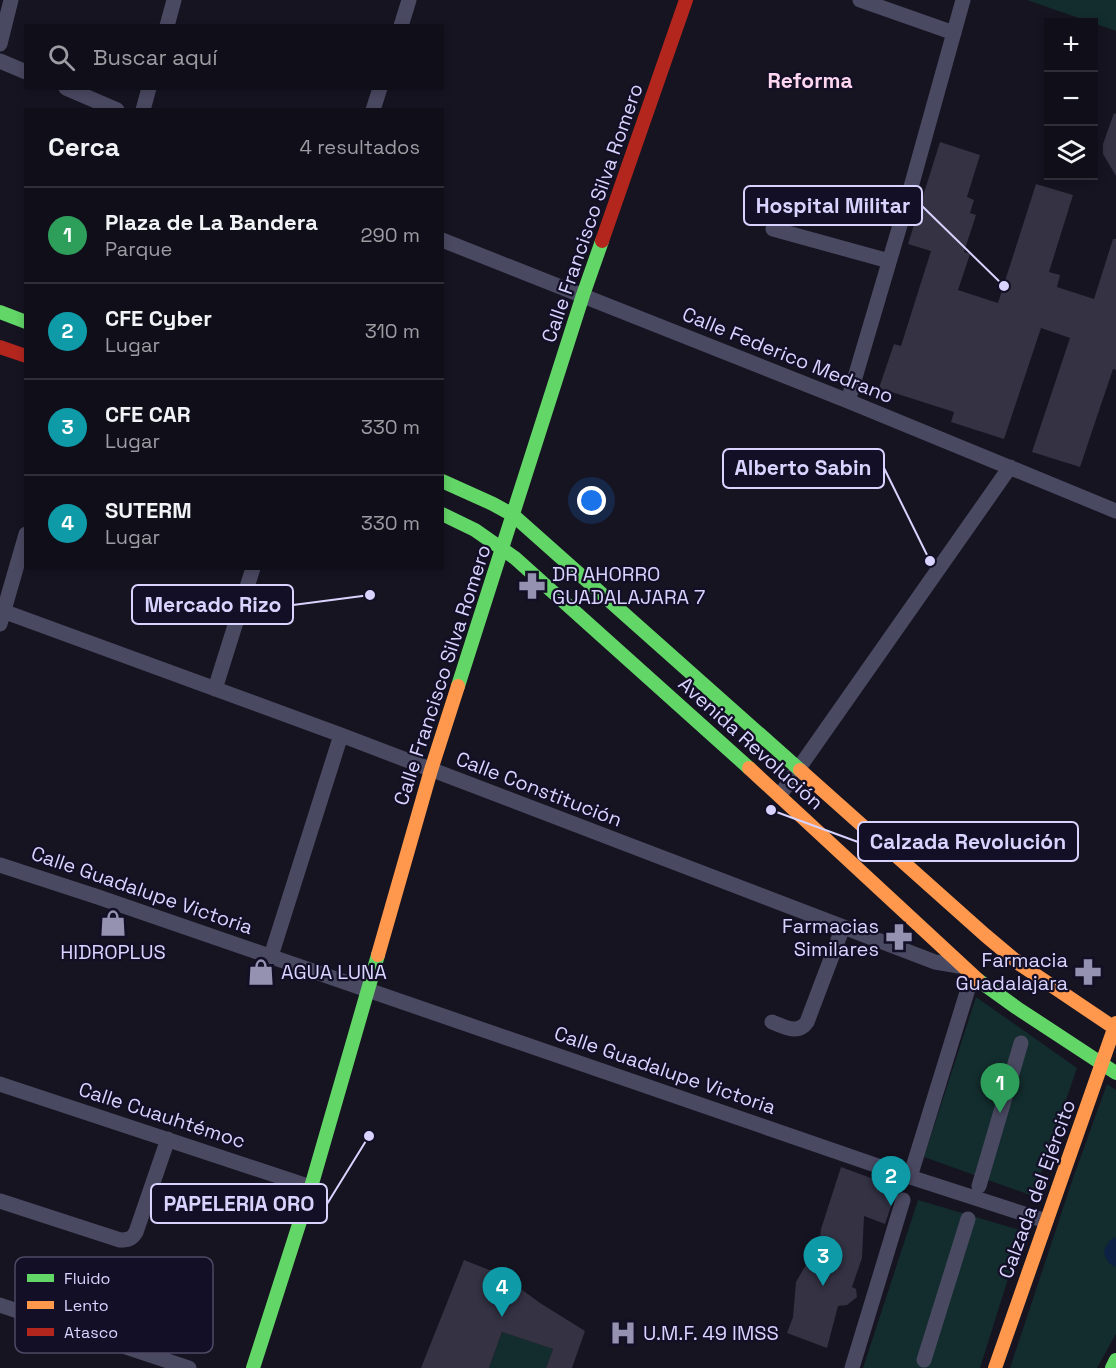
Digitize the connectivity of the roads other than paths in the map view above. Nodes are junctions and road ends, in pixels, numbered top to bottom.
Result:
1 (11, 0) edge
2 (174, 0) edge
3 (409, 0) edge
4 (686, 0) edge
5 (860, 0) edge
6 (963, 0) edge
7 (168, 24) edge
8 (402, 24) edge
9 (954, 33) junction
10 (0, 44) edge
11 (0, 61) edge
12 (24, 71) edge
13 (71, 90) edge
14 (148, 90) edge
15 (379, 90) edge
16 (112, 108) edge
17 (144, 108) edge
18 (374, 108) edge
19 (773, 229) dead end
20 (444, 241) edge
21 (889, 261) junction
22 (583, 295) junction
23 (0, 312) edge
24 (24, 321) edge
25 (0, 347) edge
26 (24, 355) edge
27 (848, 401) junction
28 (1010, 467) junction
29 (444, 482) edge
30 (1116, 511) edge
31 (444, 515) edge
32 (513, 515) junction
33 (24, 540) edge
34 (503, 547) junction
35 (251, 570) edge
36 (1, 615) edge
37 (215, 689) junction
38 (341, 735) junction
39 (431, 770) junction
40 (799, 770) junction
41 (780, 795) junction
42 (0, 865) edge
43 (843, 927) junction
44 (271, 956) junction
45 (967, 971) junction
46 (367, 990) junction
47 (772, 1022) dead end
48 (1115, 1027) edge
49 (1021, 1043) dead end
50 (1103, 1063) junction
51 (1116, 1073) edge
52 (0, 1084) edge
53 (168, 1140) junction
54 (910, 1178) junction
55 (979, 1186) dead end
56 (311, 1187) junction
57 (903, 1200) dead end
58 (0, 1201) edge
59 (968, 1219) dead end
60 (1046, 1221) junction
61 (0, 1305) edge
62 (15, 1310) edge
63 (144, 1353) edge
64 (924, 1360) dead end
65 (1116, 1360) edge
66 (189, 1368) edge
67 (253, 1368) edge
68 (852, 1368) edge
69 (995, 1368) edge
70 (1112, 1368) edge

1 - 10 street
2 - 7 street
3 - 8 street
4 - 22 main road, Calle Francisco Silva Romero
5 - 9 street
6 - 9 street
9 - 21 street
11 - 12 street
13 - 16 street
14 - 17 street
15 - 18 street
19 - 21 street
20 - 22 street, Calle Federico Medrano
21 - 27 street
22 - 27 street, Calle Federico Medrano
22 - 32 main road, Calle Francisco Silva Romero
23 - 24 main road
25 - 26 main road
27 - 28 street, Calle Federico Medrano
28 - 30 street, Calle Federico Medrano
28 - 40 street
29 - 32 main road, Avenida Revolución
31 - 34 main road, Avenida Revolución
32 - 34 main road, Calle Francisco Silva Romero
32 - 40 main road, Avenida Revolución
33 - 36 street
34 - 39 main road, Calle Francisco Silva Romero
34 - 41 main road, Avenida Revolución
35 - 37 street
36 - 37 street, Calle Constitución
37 - 38 street, Calle Constitución
38 - 39 street, Calle Constitución
38 - 44 street, Calle Guadalupe Victoria
39 - 43 street, Calle Constitución
39 - 46 main road, Calle Francisco Silva Romero
40 - 41 street
40 - 48 main road, Avenida Revolución
41 - 45 main road, Avenida Revolución
42 - 44 street, Calle Guadalupe Victoria
43 - 45 street, Calle Constitución
43 - 47 street
44 - 46 street, Calle Guadalupe Victoria
45 - 50 main road, Avenida Revolución
45 - 54 street
46 - 54 street, Calle Guadalupe Victoria
46 - 56 main road, Calle Francisco Silva Romero
48 - 50 main road, Calzada del Ejército
49 - 55 street
50 - 51 main road, Avenida Revolución
50 - 60 main road, Calzada del Ejército
52 - 53 street, Calle Cuauhtémoc
53 - 56 street, Calle Cuauhtémoc
53 - 58 street
54 - 60 street, Calle Guadalupe Victoria
56 - 67 main road, Calle Francisco Silva Romero
57 - 68 street
59 - 64 street
60 - 69 main road, Calzada del Ejército
61 - 62 street
63 - 66 street
65 - 70 main road

